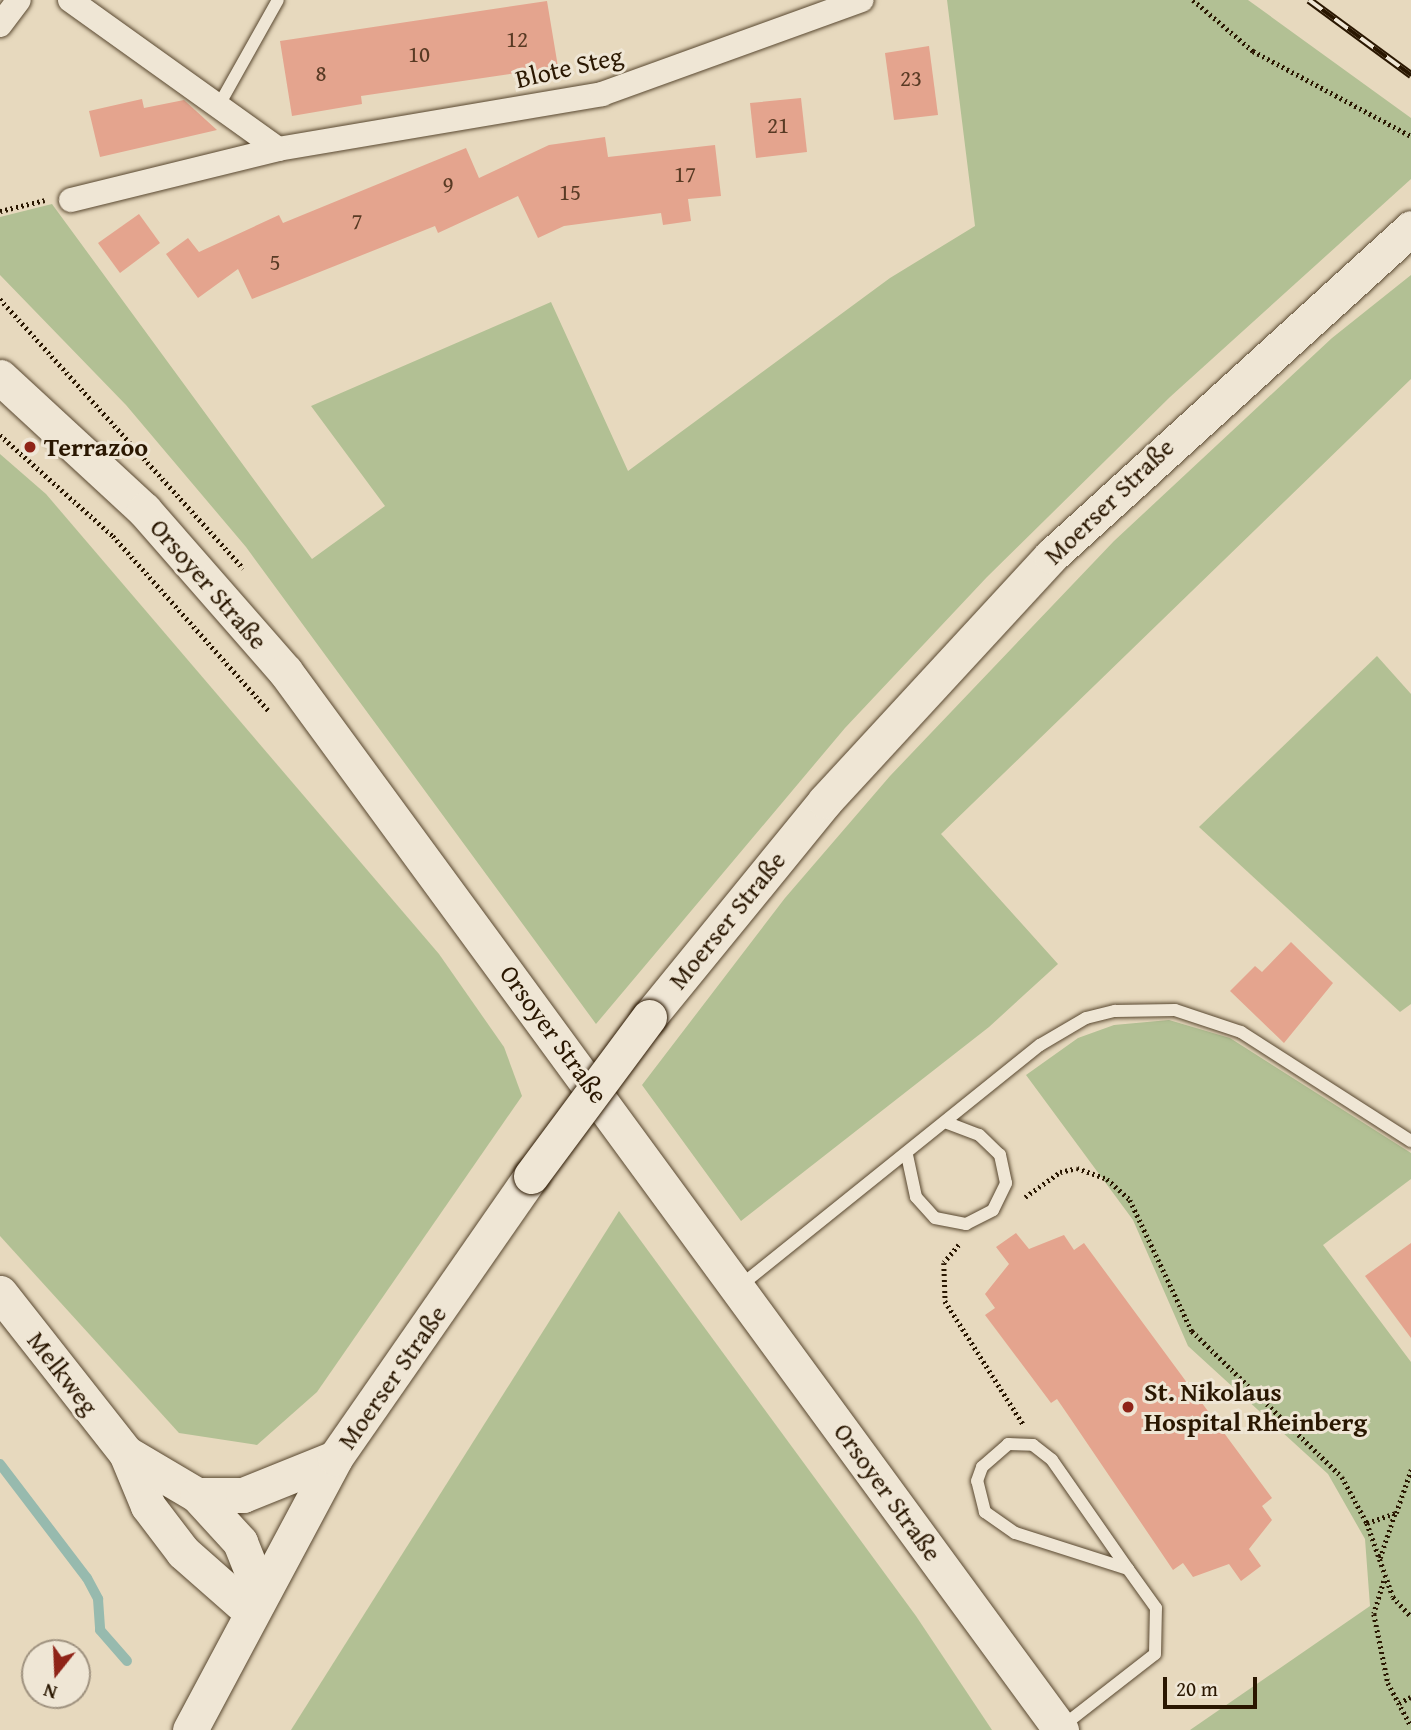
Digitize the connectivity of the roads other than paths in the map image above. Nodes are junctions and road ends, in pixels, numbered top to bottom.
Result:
1 (19, 0) edge
2 (70, 0) edge
3 (278, 0) edge
4 (862, 0) edge
5 (0, 25) edge
6 (219, 105) junction
7 (278, 149) junction
8 (71, 200) road end
9 (1411, 228) edge
10 (0, 377) edge
11 (947, 1123) junction
12 (1411, 1141) edge
13 (907, 1155) junction
14 (740, 1286) junction
15 (0, 1293) edge
16 (126, 1453) junction
17 (335, 1458) junction
18 (197, 1495) junction
19 (1128, 1569) junction
20 (256, 1602) junction
21 (1060, 1729) edge
22 (190, 1730) edge

1 - 5 street
2 - 6 street
3 - 6 lane
4 - 7 street, Blote Steg
6 - 7 street
7 - 8 street, Blote Steg
9 - 17 main road, Moerser Straße, bridge
10 - 14 main road, Orsoyer Straße
11 - 12 lane
11 - 13 lane
11 - 13 lane
13 - 14 lane
14 - 21 main road, Orsoyer Straße
15 - 16 main road, Melkweg
16 - 18 main road, Melkweg
16 - 20 main road, Melkweg
17 - 18 main road
17 - 20 main road, Moerser Straße
18 - 20 main road, Melkweg
19 - 19 lane
19 - 21 lane
20 - 22 main road, Moerser Straße

